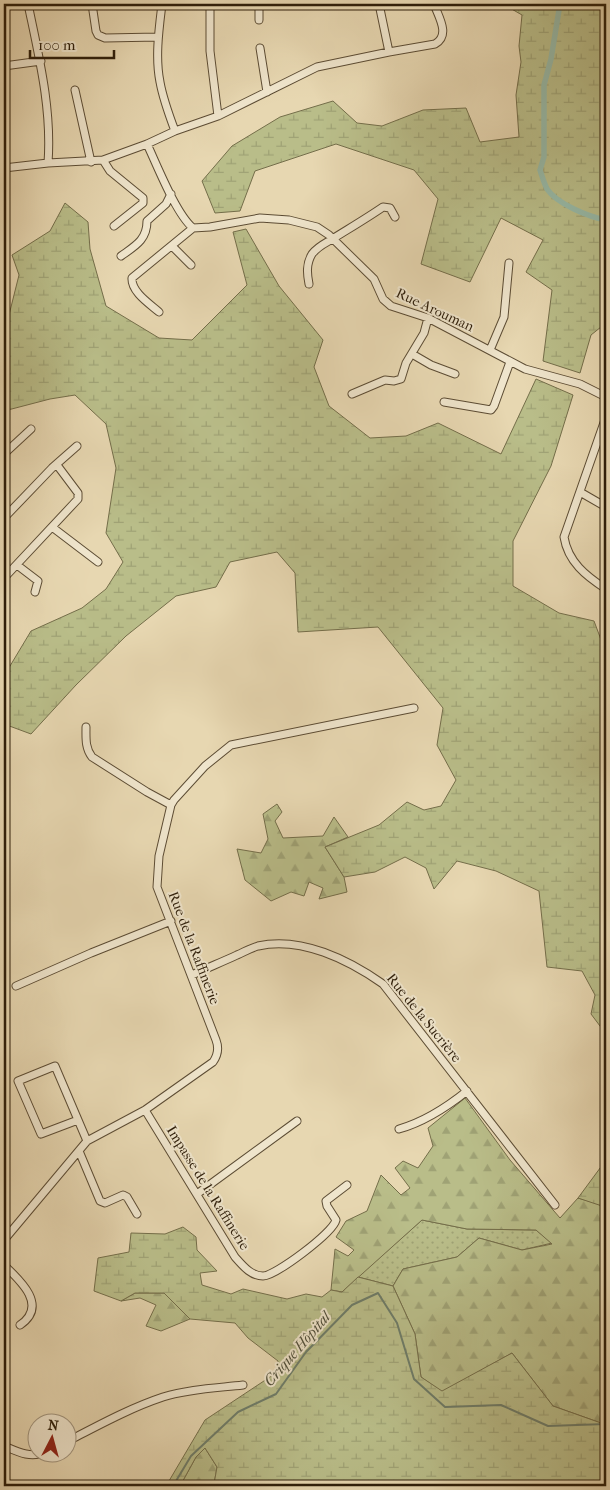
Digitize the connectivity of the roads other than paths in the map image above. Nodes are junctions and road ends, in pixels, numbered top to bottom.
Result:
1 (28, 4) edge
2 (92, 4) edge
3 (162, 4) edge
4 (210, 4) edge
5 (259, 4) edge
6 (379, 4) edge
7 (434, 4) edge
8 (259, 20) dead end
9 (158, 37) junction
10 (260, 48) dead end
11 (389, 52) junction
12 (41, 61) junction
13 (4, 66) edge
14 (75, 90) dead end
15 (268, 92) junction
16 (218, 116) junction
17 (175, 131) junction
18 (147, 144) junction
19 (102, 160) junction
20 (91, 162) junction
21 (48, 163) junction
22 (4, 168) edge
23 (171, 194) junction
24 (395, 217) dead end
25 (114, 226) dead end
26 (193, 228) junction
27 (333, 239) junction
28 (172, 246) junction
29 (121, 256) dead end
30 (509, 263) dead end
31 (191, 265) dead end
32 (310, 284) dead end
33 (159, 312) dead end
34 (428, 318) junction
35 (490, 350) junction
36 (412, 354) junction
37 (510, 362) junction
38 (455, 374) dead end
39 (352, 394) dead end
40 (606, 396) edge
41 (444, 402) dead end
42 (606, 417) edge
43 (31, 429) dead end
44 (77, 446) dead end
45 (4, 454) edge
46 (56, 465) junction
47 (580, 492) junction
48 (606, 507) edge
49 (4, 518) edge
50 (52, 527) junction
51 (98, 562) dead end
52 (17, 565) junction
53 (4, 578) edge
54 (606, 589) edge
55 (35, 592) dead end
56 (414, 708) dead end
57 (86, 727) dead end
58 (171, 805) junction
59 (171, 922) junction
60 (192, 975) junction
61 (16, 986) dead end
62 (466, 1091) junction
63 (145, 1110) junction
64 (78, 1120) junction
65 (297, 1121) dead end
66 (399, 1129) dead end
67 (87, 1141) junction
68 (78, 1151) junction
69 (348, 1185) dead end
70 (197, 1194) junction
71 (555, 1205) dead end
72 (137, 1214) dead end
73 (4, 1240) edge
74 (4, 1265) edge
75 (20, 1325) dead end
76 (243, 1385) dead end
77 (78, 1436) edge
78 (4, 1446) edge
79 (28, 1455) edge

1 - 12 street
2 - 9 street
3 - 9 street
4 - 16 street
5 - 8 street
6 - 11 street
7 - 11 street
9 - 17 street
10 - 15 street
11 - 15 street
12 - 13 street
12 - 21 street
14 - 20 street
15 - 16 street
16 - 17 street
17 - 18 street
18 - 19 street
18 - 23 street
19 - 20 street
19 - 25 street
20 - 21 street
21 - 22 street
23 - 26 street
23 - 29 street
24 - 27 street
26 - 27 street, Rue Arouman
26 - 28 street
27 - 32 street
27 - 34 street, Rue Arouman
28 - 31 street
28 - 33 street
30 - 35 street
34 - 35 street, Rue Arouman
34 - 36 street
35 - 37 street, Rue Arouman
36 - 38 street
36 - 39 street
37 - 40 street, Rue Arouman
37 - 41 street
42 - 47 street
43 - 45 street
44 - 46 street
46 - 49 street
46 - 50 street
47 - 48 street
47 - 54 street
50 - 51 street
50 - 52 street
52 - 53 street
52 - 55 street
56 - 58 street, Rue de la Raffinerie
57 - 58 street
58 - 59 street, Rue de la Raffinerie
59 - 60 street, Rue de la Raffinerie
59 - 61 street
60 - 62 street, Rue de la Sucrière
60 - 63 street, Rue de la Raffinerie
62 - 66 street
62 - 71 street, Rue de la Sucrière
63 - 67 street, Rue de la Raffinerie
63 - 70 street, Impasse de la Raffinerie
64 - 64 street
64 - 67 street
65 - 70 street
67 - 68 street, Rue de la Raffinerie
68 - 72 street
68 - 73 street, Rue de la Raffinerie
69 - 70 street, Impasse de la Raffinerie
74 - 75 street
76 - 77 street
78 - 79 street

